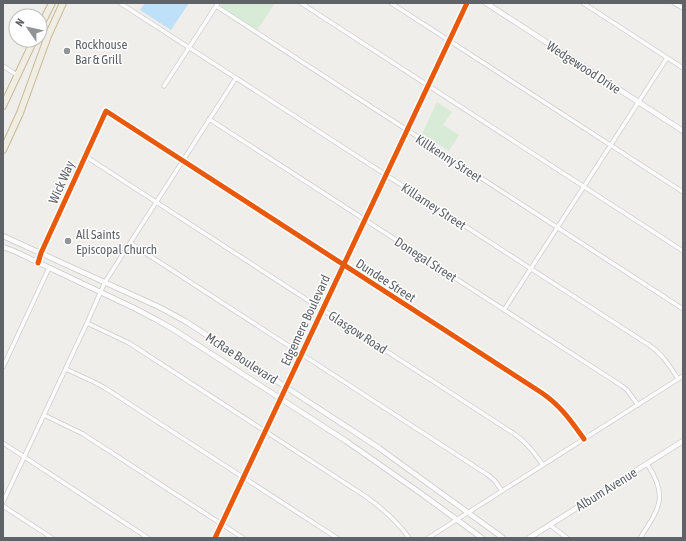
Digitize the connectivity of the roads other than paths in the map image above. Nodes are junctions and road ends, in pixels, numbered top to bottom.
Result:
1 (63, 3) edge
2 (120, 3) edge
3 (300, 3) edge
4 (391, 3) edge
5 (466, 3) edge
6 (486, 3) edge
7 (583, 3) edge
8 (674, 3) edge
9 (217, 5) edge
10 (683, 8) edge
11 (449, 41) junction
12 (30, 48) edge
13 (189, 48) junction
14 (667, 58) junction
15 (3, 66) edge
16 (683, 68) edge
17 (17, 75) junction
18 (236, 78) junction
19 (428, 85) junction
20 (164, 86) dead end
21 (638, 102) junction
22 (3, 106) edge
23 (106, 111) joint
24 (210, 119) junction
25 (407, 130) junction
26 (683, 131) edge
27 (610, 145) junction
28 (3, 150) edge
29 (85, 156) junction
30 (182, 161) junction
31 (386, 174) junction
32 (584, 186) junction
33 (683, 192) edge
34 (156, 202) junction
35 (365, 219) junction
36 (557, 228) junction
37 (3, 236) edge
38 (130, 243) junction
39 (3, 247) edge
40 (683, 251) edge
41 (41, 253) junction
42 (38, 263) junction
43 (344, 265) junction
44 (49, 268) junction
45 (531, 268) junction
46 (105, 282) junction
47 (101, 293) junction
48 (322, 309) junction
49 (683, 309) edge
50 (504, 310) junction
51 (87, 323) junction
52 (301, 354) junction
53 (3, 367) edge
54 (66, 369) junction
55 (683, 376) edge
56 (678, 379) junction
57 (286, 387) junction
58 (280, 398) junction
59 (638, 405) junction
60 (44, 415) junction
61 (265, 431) junction
62 (584, 439) junction
63 (683, 441) edge
64 (3, 443) edge
65 (24, 457) junction
66 (647, 464) junction
67 (543, 465) junction
68 (243, 478) junction
69 (502, 491) junction
70 (3, 502) edge
71 (3, 506) edge
72 (468, 513) junction
73 (458, 520) junction
74 (222, 524) junction
75 (550, 525) junction
76 (52, 538) edge
77 (148, 538) edge
78 (215, 538) edge
79 (243, 538) edge
80 (337, 538) edge
81 (408, 538) edge
82 (428, 538) edge
83 (482, 538) edge
84 (503, 538) edge
85 (529, 538) edge
86 (567, 538) edge
87 (640, 538) edge

1 - 28 highway
2 - 13 street, Killarney Street
3 - 19 street
4 - 11 street
5 - 11 main road, Edgemere Boulevard
6 - 21 main road, Wedgewood Drive
7 - 14 street
8 - 10 street
9 - 13 street
9 - 25 street, Killkenny Street
11 - 19 main road, Edgemere Boulevard
11 - 27 street
12 - 17 highway
13 - 18 street, Killarney Street
13 - 20 street
14 - 16 street
14 - 21 street
15 - 17 street
17 - 22 highway
18 - 24 street
18 - 31 street, Killarney Street
19 - 25 main road, Edgemere Boulevard
19 - 32 street
21 - 26 main road, Wedgewood Drive
21 - 27 street
23 - 29 street, Wick Way
23 - 30 street, Dundee Street
24 - 30 street
24 - 35 street, Donegal Street
25 - 31 main road, Edgemere Boulevard
25 - 36 street, Killkenny Street
27 - 32 street
27 - 33 street
29 - 34 street, Glasgow Road
29 - 41 street, Wick Way
30 - 34 street
30 - 43 street, Dundee Street
31 - 35 main road, Edgemere Boulevard
31 - 45 street, Killarney Street
32 - 36 street
32 - 40 street
34 - 38 street
34 - 48 street, Glasgow Road
35 - 43 main road, Edgemere Boulevard
35 - 50 street, Donegal Street
36 - 45 street
36 - 49 street, Killkenny Street
37 - 41 main road, McRae Boulevard
38 - 46 street
38 - 52 street
39 - 42 main road, McRae Boulevard
41 - 42 street, Wick Way
41 - 46 main road, McRae Boulevard
42 - 44 main road, McRae Boulevard
43 - 48 main road, Edgemere Boulevard
43 - 62 street, Dundee Street
44 - 47 main road, McRae Boulevard
44 - 53 street
45 - 50 street
45 - 56 street, Killarney Street
46 - 47 street
46 - 57 main road, McRae Boulevard
47 - 51 street
47 - 58 main road, McRae Boulevard
48 - 52 main road, Edgemere Boulevard
48 - 67 street, Glasgow Road
50 - 59 street, Donegal Street
51 - 54 street
51 - 61 street
52 - 57 main road, Edgemere Boulevard
52 - 69 street
54 - 60 street
54 - 68 street
55 - 56 street
56 - 59 street
57 - 58 main road, Edgemere Boulevard
57 - 72 main road, McRae Boulevard
58 - 61 main road, Edgemere Boulevard
58 - 73 main road, McRae Boulevard
59 - 62 street
60 - 65 street
60 - 74 street
61 - 68 main road, Edgemere Boulevard
61 - 81 street
62 - 67 street
63 - 66 main road, Album Avenue
64 - 65 street
65 - 70 street
65 - 77 street
66 - 75 main road, Album Avenue
66 - 87 street
67 - 69 street
68 - 74 main road, Edgemere Boulevard
68 - 80 street
69 - 72 street
71 - 76 street
72 - 73 street
72 - 84 main road, McRae Boulevard
73 - 82 street
73 - 83 main road, McRae Boulevard
74 - 78 main road, Edgemere Boulevard
74 - 79 street
75 - 85 main road, Album Avenue
75 - 86 street

